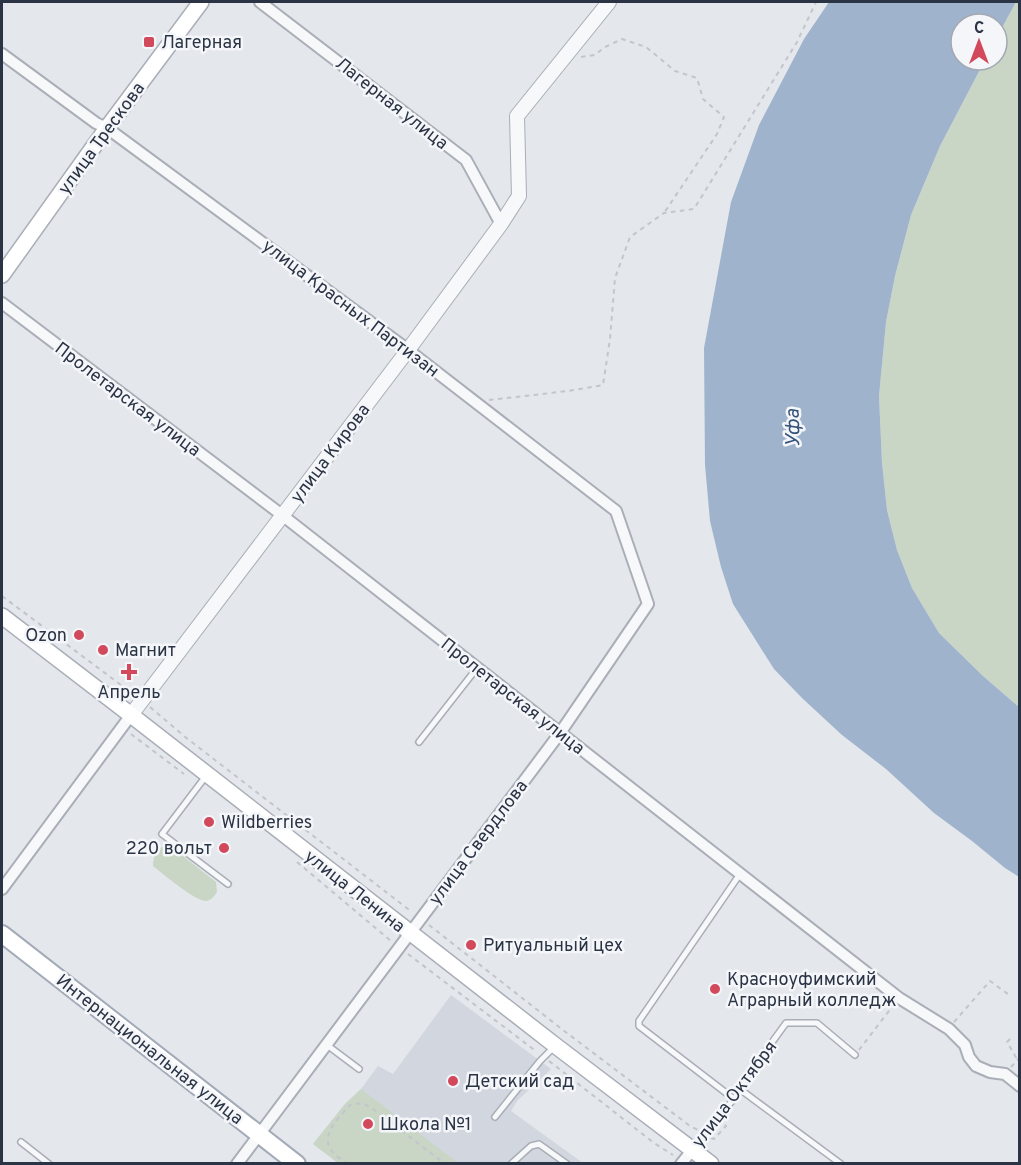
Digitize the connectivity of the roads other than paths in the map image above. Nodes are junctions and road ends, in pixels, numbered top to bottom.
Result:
1 (201, 2) edge
2 (260, 2) edge
3 (609, 2) edge
4 (2, 54) edge
5 (107, 128) junction
6 (501, 224) junction
7 (2, 275) edge
8 (2, 303) edge
9 (408, 350) junction
10 (282, 515) junction
11 (648, 604) joint
12 (2, 616) edge
13 (477, 668) junction
14 (131, 715) junction
15 (560, 733) junction
16 (419, 742) dead end
17 (207, 775) junction
18 (740, 874) junction
19 (228, 884) dead end
20 (2, 889) edge
21 (409, 933) junction
22 (2, 934) edge
23 (327, 1045) junction
24 (555, 1046) junction
25 (855, 1055) road end
26 (359, 1070) dead end
27 (1020, 1086) edge
28 (741, 1090) junction
29 (734, 1098) junction
30 (495, 1117) dead end
31 (259, 1134) junction
32 (21, 1142) dead end
33 (693, 1149) junction
34 (49, 1164) edge
35 (237, 1164) edge
36 (297, 1164) edge
37 (512, 1164) edge
38 (567, 1164) edge
39 (681, 1164) edge
40 (711, 1164) edge
41 (841, 1164) edge

1 - 5 main road, улица Трескова
2 - 6 street, Лагерная улица
3 - 6 street, улица Кирова
4 - 5 street, улица Красных Партизан
5 - 7 main road, улица Трескова
5 - 9 street, улица Красных Партизан
6 - 9 street, улица Кирова
8 - 10 street, Пролетарская улица
9 - 10 street, улица Кирова
9 - 11 street, улица Красных Партизан
10 - 13 street, Пролетарская улица
10 - 14 street, улица Кирова
11 - 15 street, улица Свердлова
12 - 14 main road, улица Ленина
13 - 15 street, Пролетарская улица
13 - 16 lane
14 - 17 main road, улица Ленина
14 - 20 street, улица Кирова
15 - 18 street, Пролетарская улица
15 - 21 street, улица Свердлова
17 - 19 lane
17 - 21 main road, улица Ленина
18 - 27 street, Пролетарская улица
18 - 29 lane
21 - 23 street, улица Свердлова
21 - 24 main road, улица Ленина
22 - 31 main road, Интернациональная улица
23 - 26 lane
23 - 31 street, улица Свердлова
24 - 30 lane
24 - 33 main road, улица Ленина
25 - 28 lane, улица Октября
28 - 29 lane, улица Октября
28 - 41 lane
29 - 33 lane, улица Октября
31 - 35 street, улица Свердлова
31 - 36 main road, Интернациональная улица
32 - 34 lane
33 - 39 street, улица Октября
33 - 40 main road, улица Ленина
37 - 38 lane

